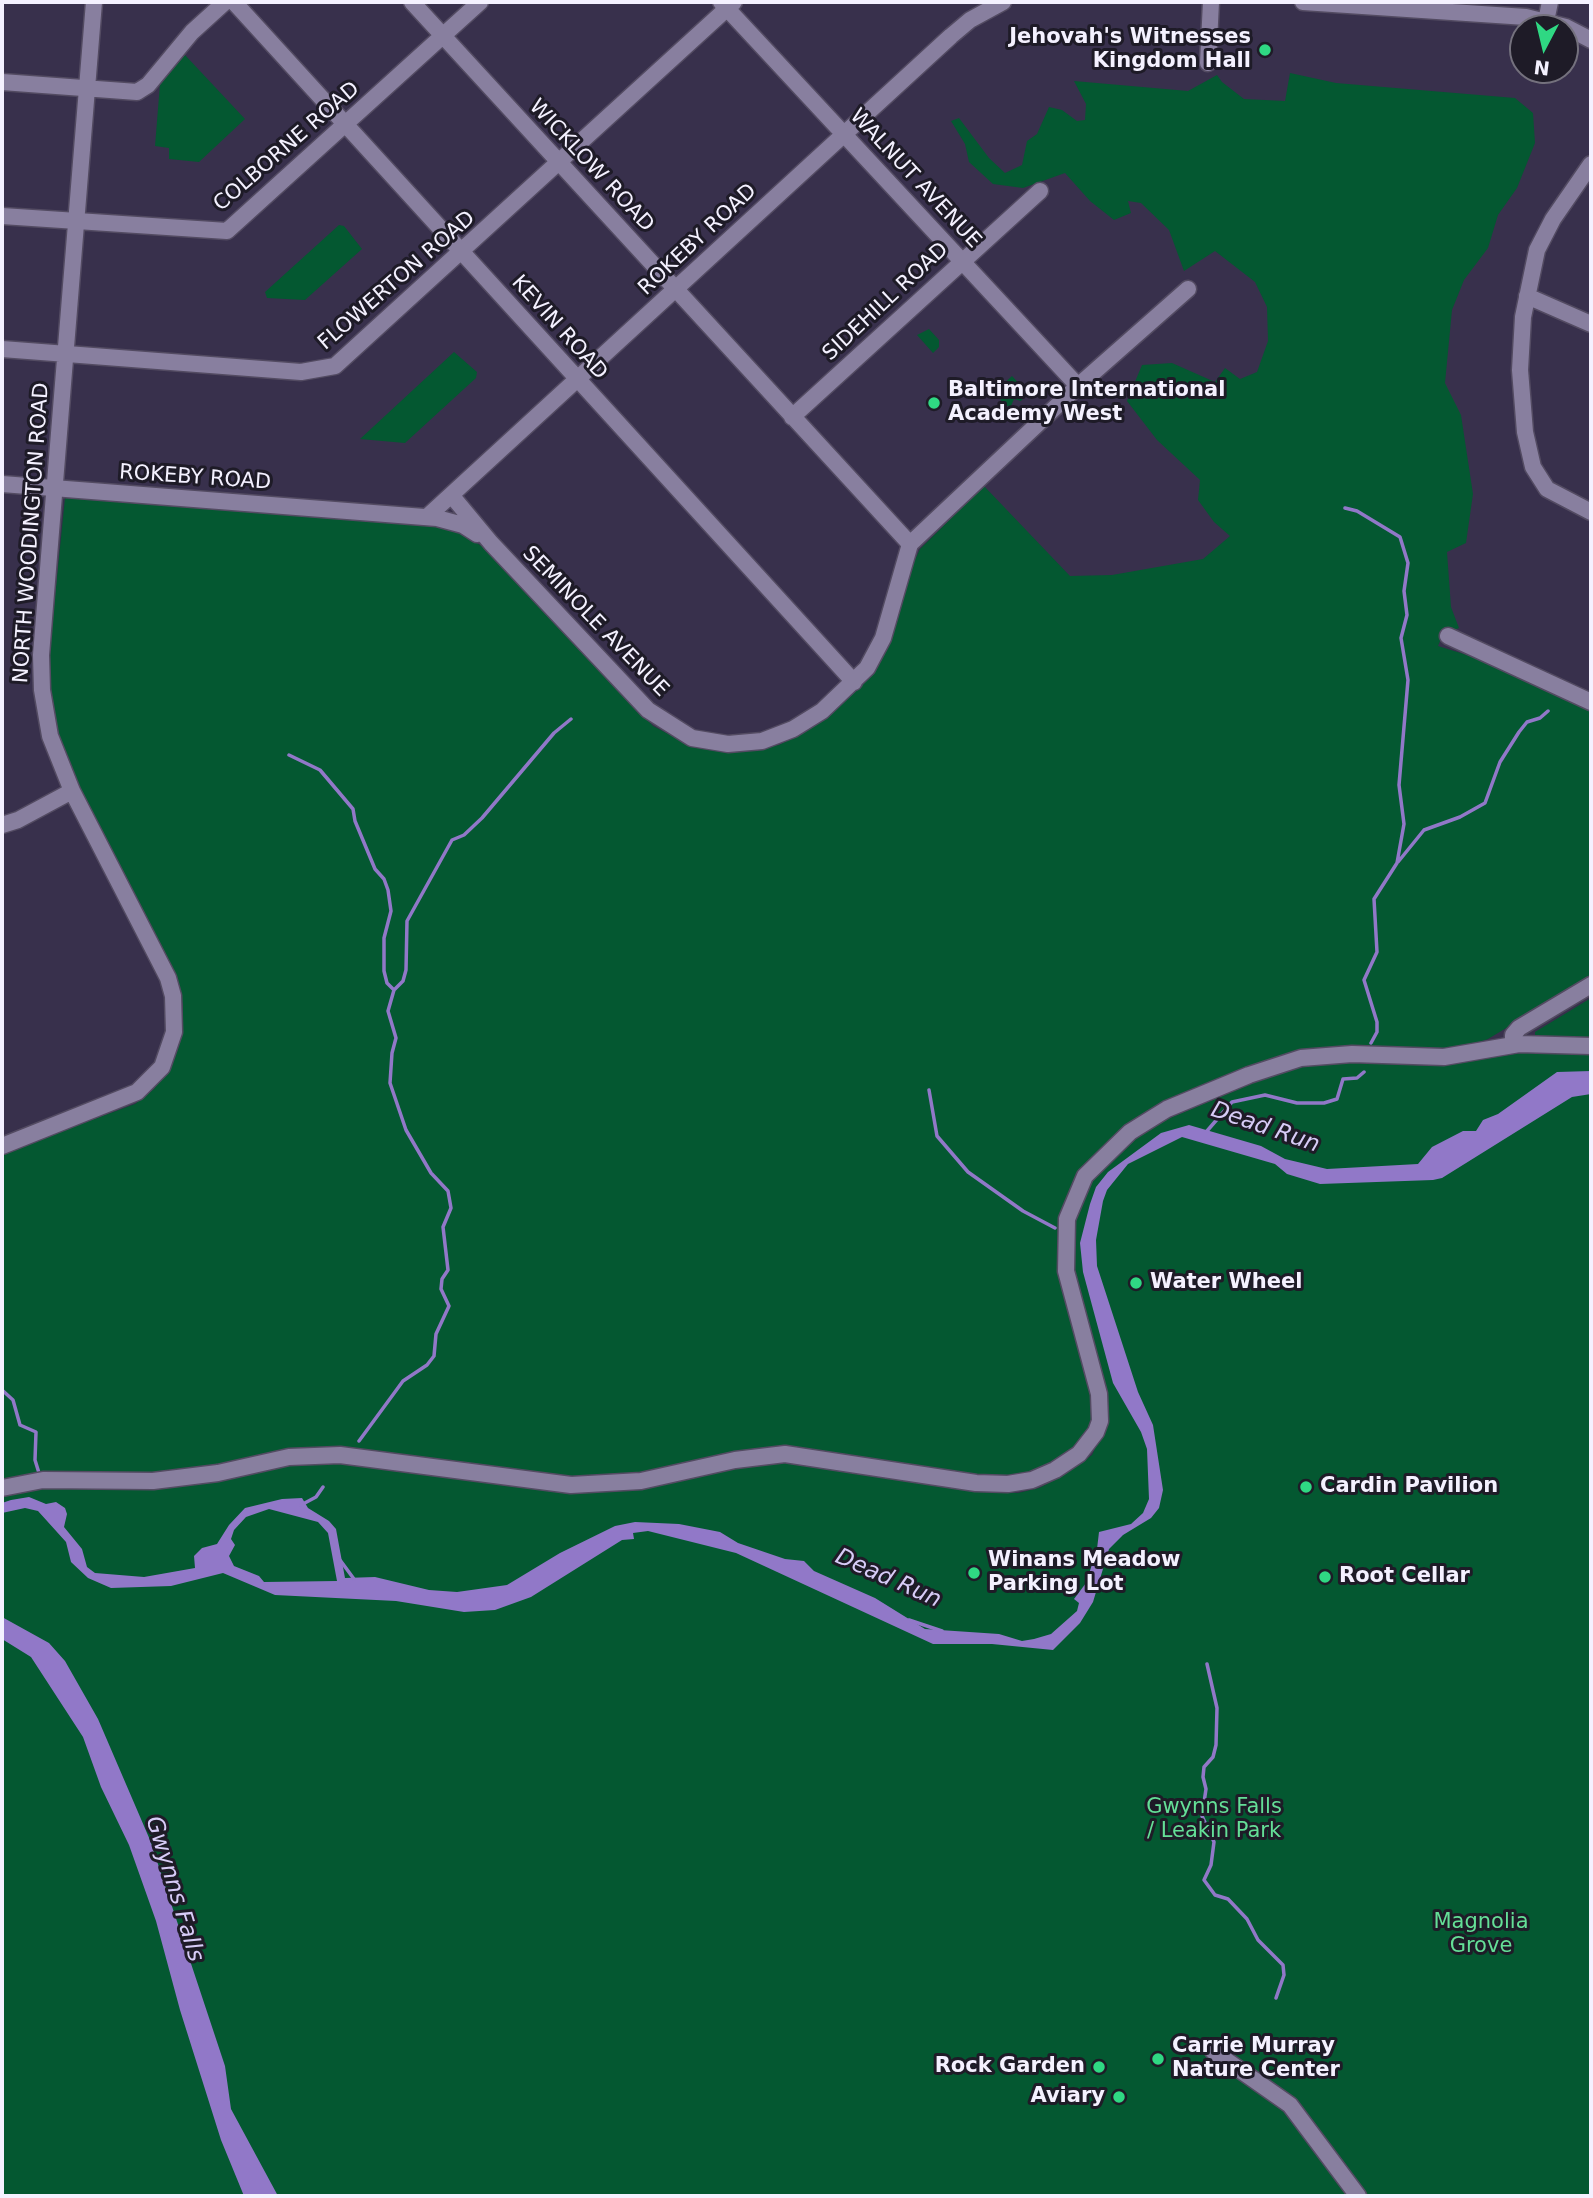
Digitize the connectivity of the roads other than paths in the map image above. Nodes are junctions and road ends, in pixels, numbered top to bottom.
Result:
1 (94, 2) edge
2 (225, 2) edge
3 (233, 2) edge
4 (412, 2) edge
5 (480, 2) edge
6 (1003, 2) edge
7 (1211, 2) edge
8 (1303, 2) edge
9 (728, 4) edge
10 (1509, 17) edge
11 (443, 35) junction
12 (1208, 63) dead end
13 (2, 82) edge
14 (87, 89) junction
15 (346, 124) junction
16 (844, 134) junction
17 (559, 163) junction
18 (1591, 164) edge
19 (1040, 191) dead end
20 (2, 216) edge
21 (76, 222) junction
22 (462, 252) junction
23 (962, 260) junction
24 (675, 289) junction
25 (1188, 289) dead end
26 (1527, 296) junction
27 (1591, 324) edge
28 (2, 349) edge
29 (66, 354) junction
30 (578, 379) junction
31 (1078, 386) junction
32 (792, 417) junction
33 (2, 484) edge
34 (55, 488) junction
35 (452, 496) junction
36 (1591, 512) edge
37 (427, 517) junction
38 (491, 543) junction
39 (910, 544) junction
40 (1448, 636) dead end
41 (854, 682) junction
42 (1591, 702) edge
43 (72, 791) junction
44 (2, 825) edge
45 (1591, 985) edge
46 (1517, 1039) junction
47 (1591, 1046) edge
48 (2, 1146) edge
49 (2, 1488) edge
50 (1213, 2051) dead end
51 (1358, 2196) edge

1 - 14 street, NORTH WOODINGTON ROAD
2 - 14 street
3 - 15 street, KEVIN ROAD
4 - 11 street, WICKLOW ROAD
5 - 11 street, COLBORNE ROAD
6 - 16 street, ROKEBY ROAD
7 - 12 street
8 - 10 street
9 - 16 street, WALNUT AVENUE
9 - 17 street, FLOWERTON ROAD
11 - 15 street, COLBORNE ROAD
11 - 17 street, WICKLOW ROAD
13 - 14 street
14 - 21 street, NORTH WOODINGTON ROAD
15 - 21 street, COLBORNE ROAD
15 - 22 street, KEVIN ROAD
16 - 23 street, WALNUT AVENUE
16 - 24 street, ROKEBY ROAD
17 - 22 street, FLOWERTON ROAD
17 - 24 street, WICKLOW ROAD
18 - 26 street
19 - 23 street, SIDEHILL ROAD
20 - 21 street, COLBORNE ROAD
21 - 29 street, NORTH WOODINGTON ROAD
22 - 29 street, FLOWERTON ROAD
22 - 30 street, KEVIN ROAD
23 - 31 street, WALNUT AVENUE
23 - 32 street, SIDEHILL ROAD
24 - 30 street, ROKEBY ROAD
24 - 32 street, WICKLOW ROAD
25 - 31 street
26 - 27 street
26 - 36 street
28 - 29 street, FLOWERTON ROAD
29 - 34 street, NORTH WOODINGTON ROAD
30 - 35 street, ROKEBY ROAD
30 - 41 street, KEVIN ROAD
31 - 39 street
32 - 39 street, WICKLOW ROAD
33 - 34 street, ROKEBY ROAD
34 - 37 street, ROKEBY ROAD
34 - 43 street, NORTH WOODINGTON ROAD
35 - 37 street, ROKEBY ROAD
35 - 38 street, SEMINOLE AVENUE
37 - 38 street, ROKEBY ROAD
38 - 41 street, SEMINOLE AVENUE
39 - 41 street, SEMINOLE AVENUE
40 - 42 street
43 - 44 street
43 - 48 street, NORTH WOODINGTON ROAD
45 - 46 street
46 - 47 street
46 - 49 street
50 - 51 street

